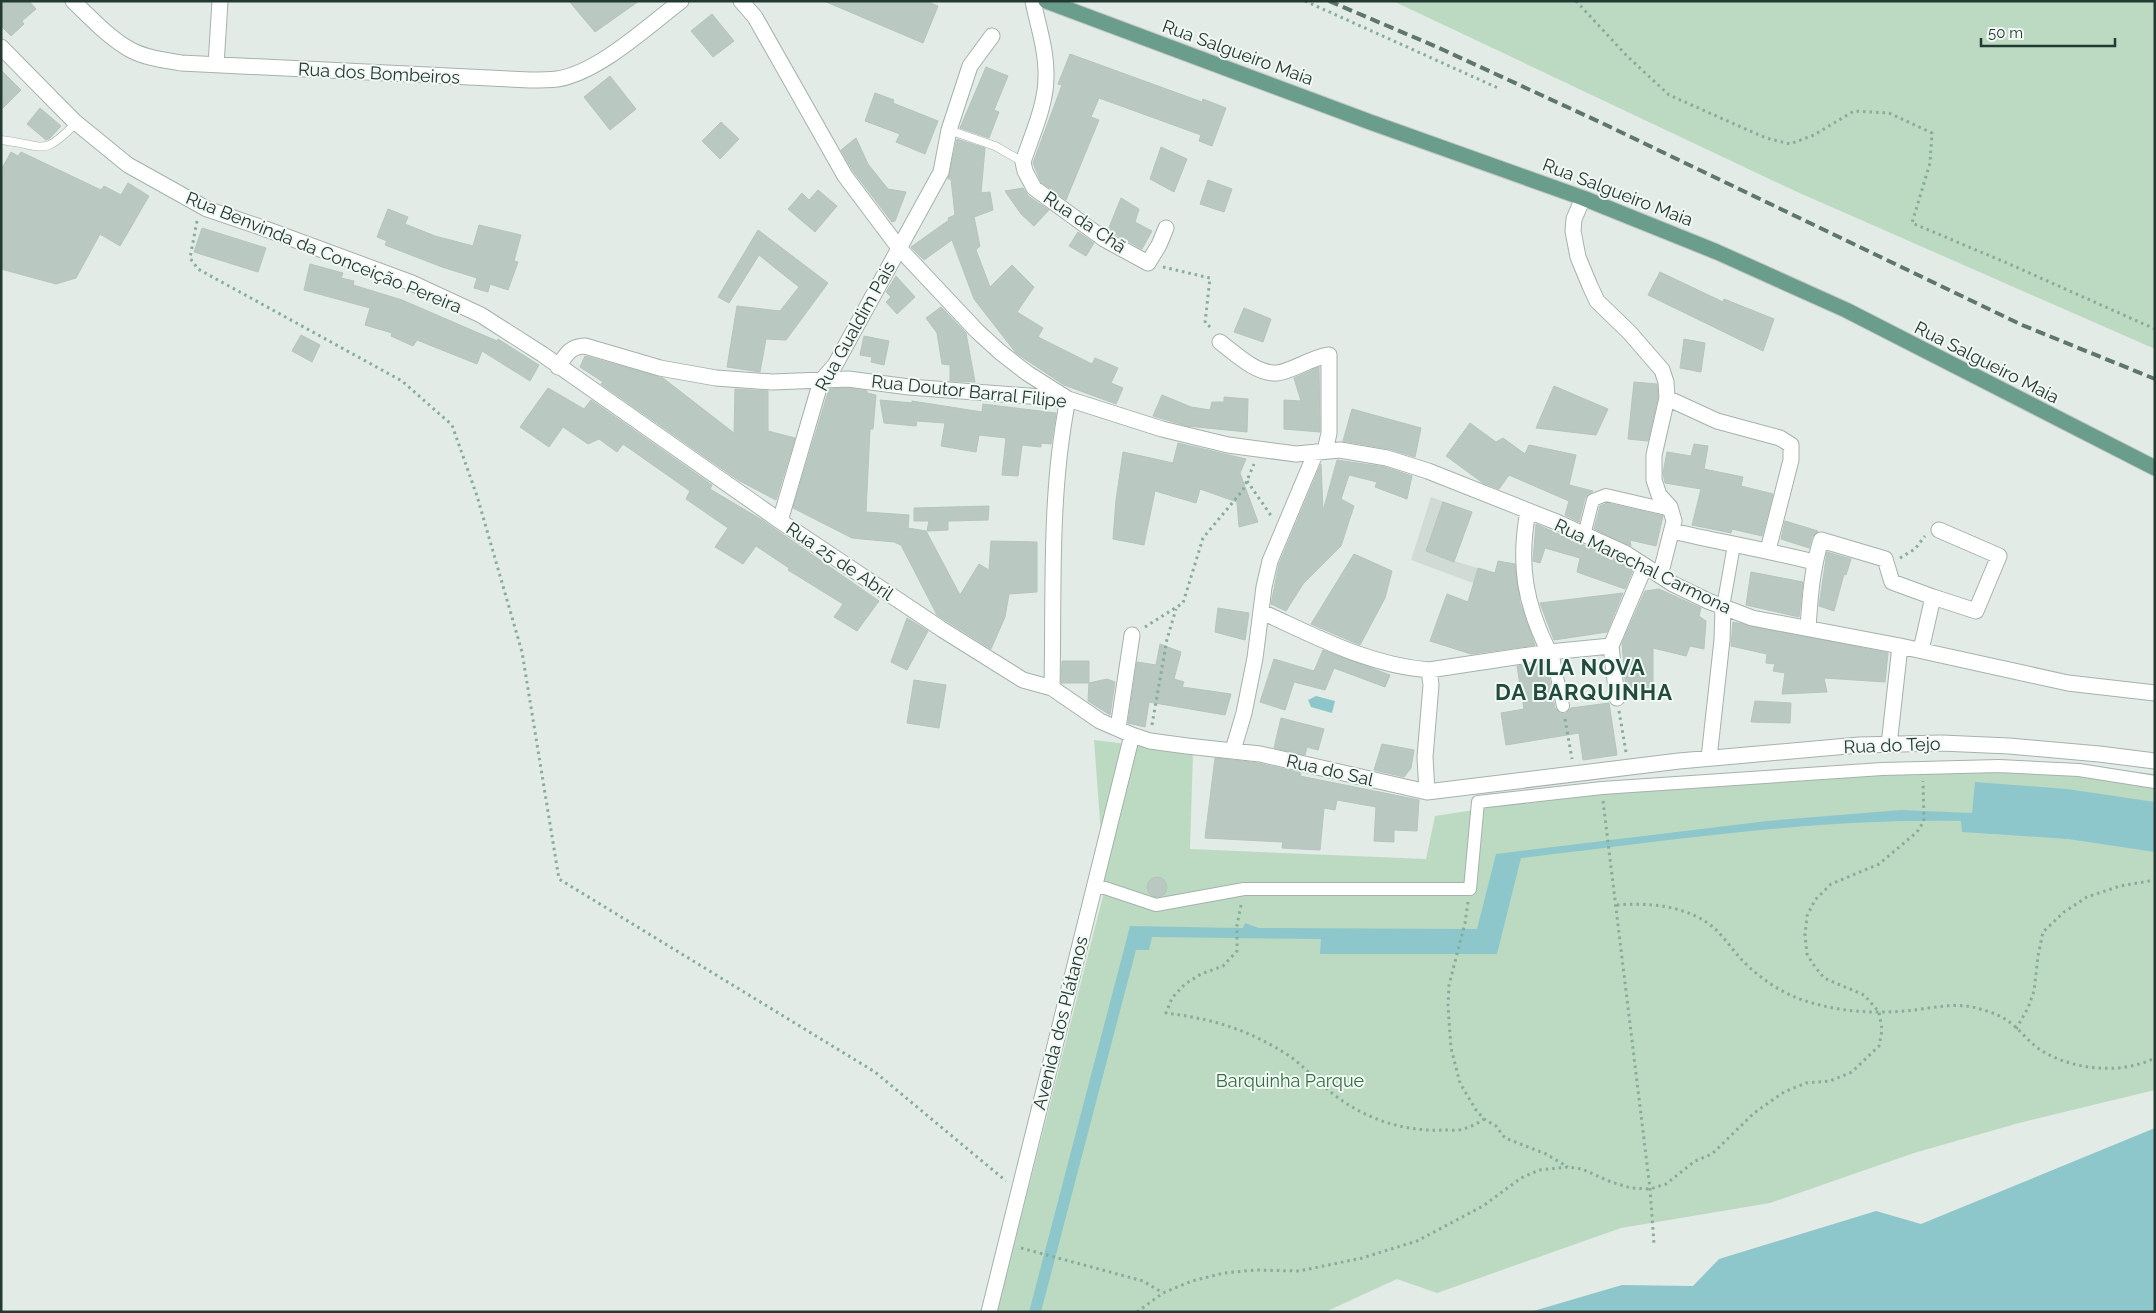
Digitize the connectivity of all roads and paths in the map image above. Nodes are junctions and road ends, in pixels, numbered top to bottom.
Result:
1 (73, 1) edge
2 (220, 1) edge
3 (681, 1) edge
4 (741, 1) edge
5 (1033, 1) edge
6 (1046, 1) edge
7 (1305, 1) edge
8 (1576, 1) edge
9 (992, 36) dead end
10 (1, 47) edge
11 (216, 65) junction
12 (1498, 88) dead end
13 (76, 123) junction
14 (949, 130) junction
15 (1, 140) edge
16 (1023, 162) junction
17 (1582, 198) junction
18 (200, 206) junction
19 (1166, 228) dead end
20 (899, 248) junction
21 (1148, 263) junction
22 (2155, 329) edge
23 (1220, 342) joint
24 (558, 367) junction
25 (821, 382) junction
26 (1667, 398) junction
27 (1068, 399) junction
28 (1320, 452) junction
29 (2155, 468) edge
30 (1671, 510) junction
31 (1528, 511) junction
32 (780, 521) junction
33 (1938, 530) joint
34 (1672, 531) junction
35 (1283, 533) junction
36 (1584, 535) junction
37 (1734, 545) junction
38 (1768, 550) junction
39 (1814, 562) junction
40 (1889, 565) junction
41 (1651, 570) junction
42 (1933, 596) junction
43 (1723, 607) junction
44 (1176, 608) junction
45 (1262, 612) junction
46 (1808, 628) junction
47 (1132, 636) joint
48 (1611, 646) junction
49 (1900, 646) junction
50 (1921, 650) junction
51 (1551, 652) junction
52 (1429, 670) junction
53 (1052, 688) junction
54 (2155, 693) edge
55 (1617, 698) joint
56 (1563, 706) joint
57 (1125, 732) junction
58 (1150, 741) junction
59 (1889, 745) junction
60 (1233, 750) junction
61 (1709, 758) junction
62 (2155, 761) edge
63 (1629, 767) junction
64 (1922, 768) junction
65 (1575, 774) junction
66 (2155, 782) edge
67 (1602, 788) junction
68 (1427, 792) junction
69 (2155, 880) edge
70 (1094, 888) junction
71 (1244, 889) junction
72 (1470, 889) junction
73 (1617, 905) junction
74 (1879, 1012) junction
75 (2016, 1029) junction
76 (2155, 1058) edge
77 (1484, 1119) junction
78 (1568, 1168) junction
79 (1650, 1189) junction
80 (1019, 1192) junction
81 (1006, 1244) junction
82 (1654, 1244) dead end
83 (1163, 1294) junction
84 (989, 1312) edge
85 (1137, 1312) edge

1 - 11 street, Rua dos Bombeiros
2 - 11 street
3 - 11 street, Rua dos Bombeiros
4 - 20 street
5 - 16 street
6 - 17 main road, Rua Salgueiro Maia
7 - 12 path
8 - 22 path
9 - 14 street, Rua Gualdim Pais
10 - 13 street, Rua Benvinda da Conceição Pereira
13 - 15 lane
13 - 18 street, Rua Benvinda da Conceição Pereira
14 - 16 lane
14 - 20 street, Rua Gualdim Pais
16 - 21 street, Rua da Chã
17 - 26 street
17 - 29 main road, Rua Salgueiro Maia
18 - 24 street, Rua Benvinda da Conceição Pereira
18 - 80 path
19 - 21 street
20 - 25 street, Rua Gualdim Pais
20 - 27 street
21 - 23 path
23 - 28 street
24 - 25 street
24 - 32 street, Rua 25 de Abril
25 - 27 street, Rua Doutor Barral Filipe
25 - 32 street, Rua Gualdim Pais
26 - 30 street
26 - 38 street
27 - 28 street, Rua Doutor Barral Filipe
27 - 53 street
28 - 31 street, Rua Marechal Carmona
28 - 35 street
30 - 34 street
30 - 36 street
31 - 36 street, Rua Marechal Carmona
31 - 51 street
32 - 53 street, Rua 25 de Abril
33 - 40 path
33 - 42 street
34 - 37 street
34 - 41 street
35 - 44 path
35 - 45 street
36 - 41 street, Rua Marechal Carmona
37 - 38 street
37 - 43 street
38 - 39 street
39 - 40 street
39 - 46 street
40 - 42 street
41 - 43 street, Rua Marechal Carmona
41 - 48 street
42 - 50 street
43 - 46 street, Rua Marechal Carmona
43 - 61 street
44 - 47 path
44 - 58 path
45 - 52 street
45 - 60 street
46 - 49 street, Rua Marechal Carmona
47 - 57 street, Avenida dos Plátanos
48 - 51 street
48 - 55 street
49 - 50 street, Rua Marechal Carmona
49 - 59 street
50 - 54 street, Rua Marechal Carmona
51 - 52 street
51 - 56 street
52 - 68 street
53 - 57 street, Rua 25 de Abril
55 - 63 path
56 - 65 path
57 - 58 street, Rua 25 de Abril
57 - 70 street, Avenida dos Plátanos
58 - 60 street, Rua do Sal
59 - 61 street, Rua do Tejo
59 - 62 street, Rua do Tejo
60 - 68 street, Rua do Sal
61 - 63 street, Rua do Tejo
63 - 65 street, Rua do Tejo
64 - 66 street
64 - 67 street
64 - 74 path
65 - 68 street, Rua do Tejo
67 - 72 street
67 - 73 path
69 - 75 path
70 - 71 street
70 - 80 street, Avenida dos Plátanos
71 - 72 street
71 - 77 path
72 - 77 path
73 - 74 path
73 - 79 path
74 - 75 path
74 - 79 path
75 - 76 path
77 - 78 path
78 - 79 path
78 - 83 path
79 - 82 path
80 - 81 street, Avenida dos Plátanos
81 - 83 path
81 - 84 street, Avenida dos Plátanos
83 - 85 path

